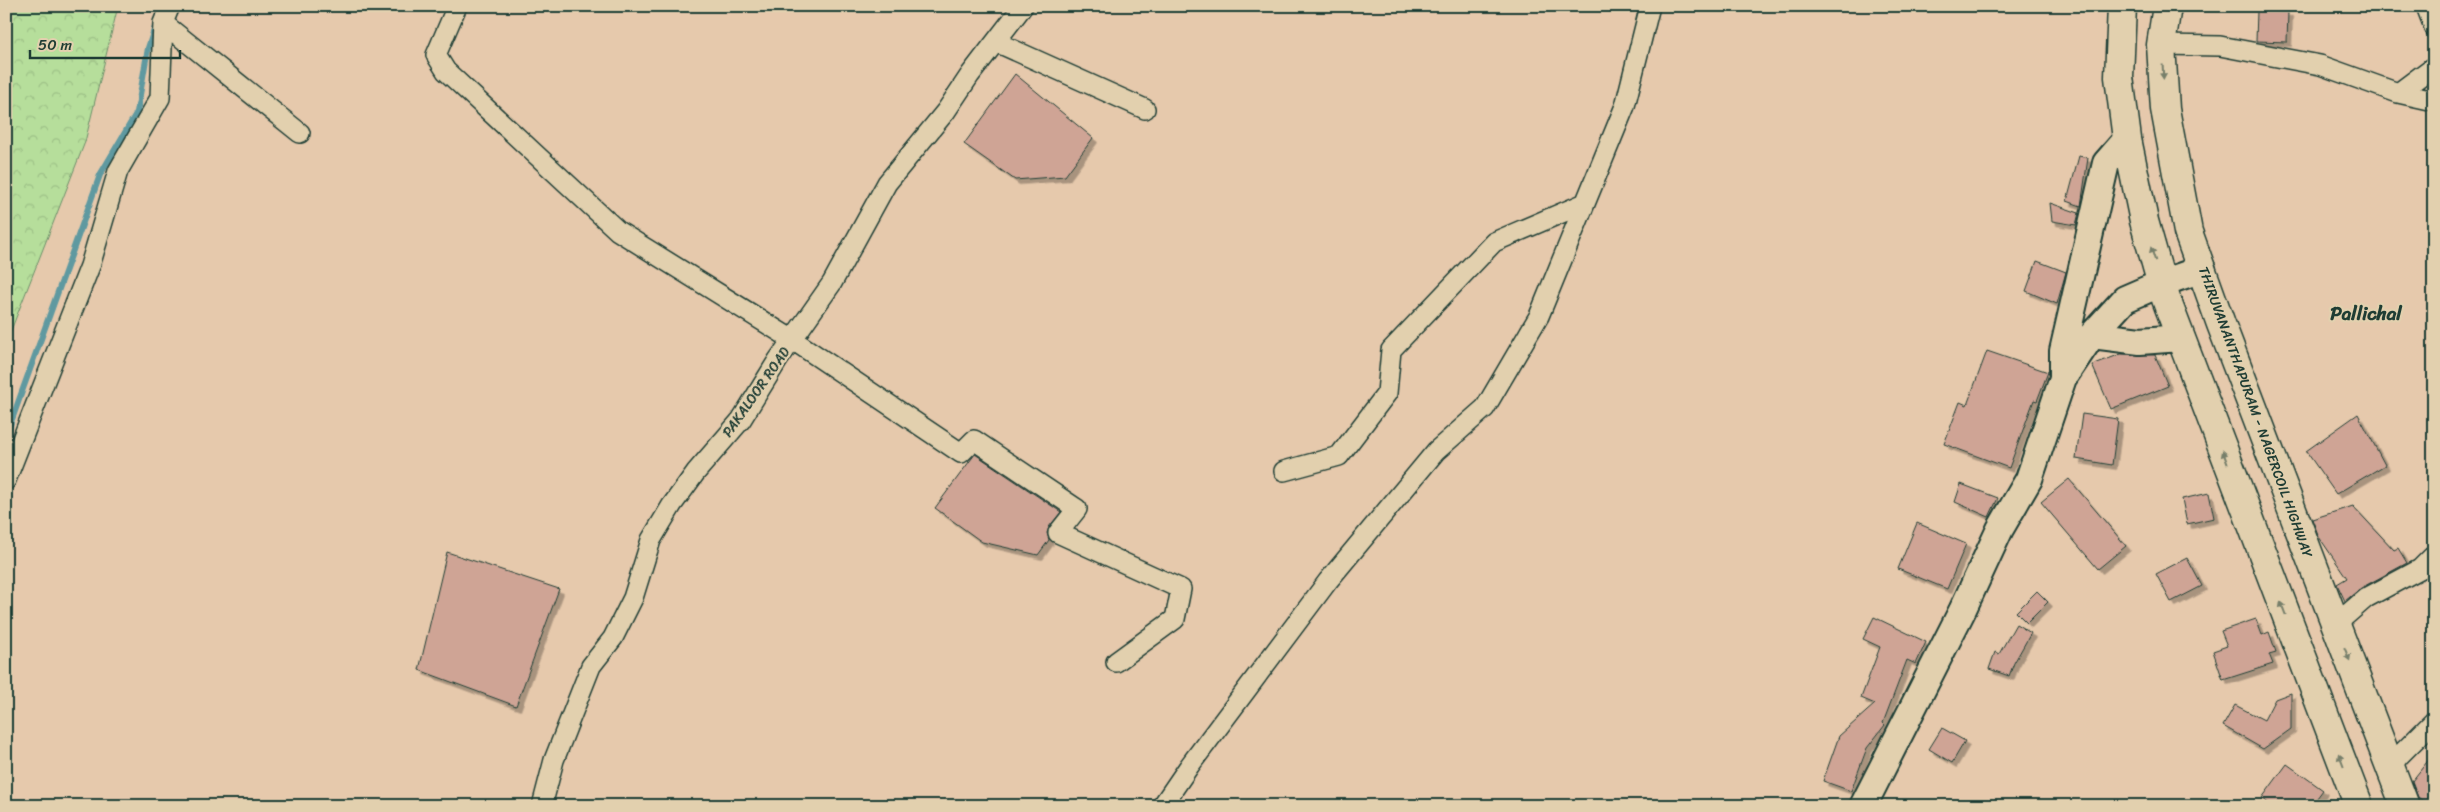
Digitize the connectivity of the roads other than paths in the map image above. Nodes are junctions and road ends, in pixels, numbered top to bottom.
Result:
1 (457, 6) edge
2 (1023, 6) edge
3 (1650, 6) edge
4 (2122, 6) edge
5 (2167, 6) edge
6 (2426, 6) edge
7 (166, 14) edge
8 (2434, 28) edge
9 (996, 42) junction
10 (2161, 45) junction
11 (2434, 66) edge
12 (2398, 93) junction
13 (2434, 102) edge
14 (1145, 110) dead end
15 (300, 133) dead end
16 (2127, 138) junction
17 (1585, 203) junction
18 (2202, 269) junction
19 (2162, 283) junction
20 (2092, 335) junction
21 (2181, 338) junction
22 (793, 340) junction
23 (2063, 378) junction
24 (1284, 471) dead end
25 (6, 480) edge
26 (2434, 555) edge
27 (2335, 625) junction
28 (1116, 662) dead end
29 (2434, 721) edge
30 (2391, 768) junction
31 (542, 806) edge
32 (1162, 806) edge
33 (1862, 806) edge
34 (2359, 806) edge
35 (2405, 806) edge

1 - 22 street
2 - 9 street, PAKALOOR ROAD
3 - 17 street
4 - 16 main road
5 - 10 main road, THIRUVANANTHAPURAM - NAGERCOIL HIGHWAY
6 - 8 street
7 - 15 street
7 - 25 street
9 - 14 street
9 - 22 street, PAKALOOR ROAD
10 - 12 street
10 -> 18 main road, THIRUVANANTHAPURAM - NAGERCOIL HIGHWAY
11 - 12 street
12 - 13 street
19 -> 16 main road
16 - 23 main road
17 - 24 street
17 - 32 street
18 - 19 main road
18 - 27 main road, THIRUVANANTHAPURAM - NAGERCOIL HIGHWAY
19 - 20 main road
19 - 21 main road
20 - 21 main road
20 - 23 main road
34 -> 21 main road
22 - 28 street
22 - 31 street, PAKALOOR ROAD
23 - 33 main road
26 - 27 street
27 -> 30 main road, THIRUVANANTHAPURAM - NAGERCOIL HIGHWAY
29 - 30 street
30 - 35 main road, THIRUVANANTHAPURAM - NAGERCOIL HIGHWAY

